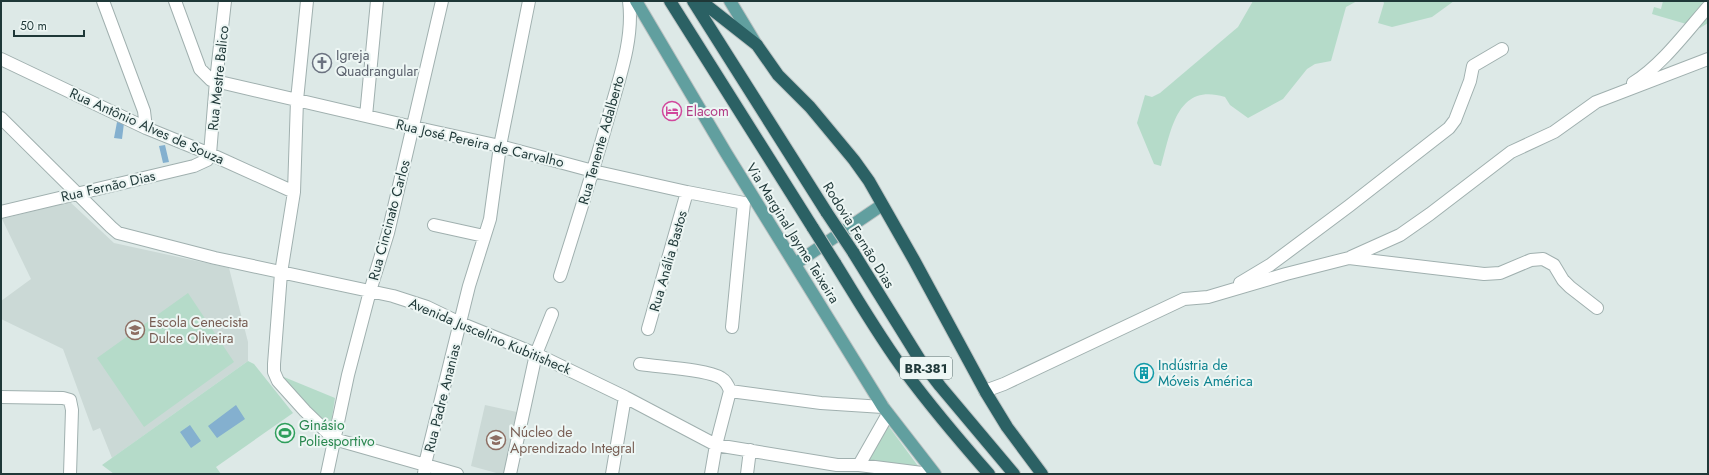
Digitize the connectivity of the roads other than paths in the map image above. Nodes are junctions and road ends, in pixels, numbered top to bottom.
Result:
1 (104, 1) edge
2 (175, 1) edge
3 (226, 1) edge
4 (307, 1) edge
5 (377, 1) edge
6 (442, 1) edge
7 (528, 1) edge
8 (629, 1) edge
9 (636, 1) edge
10 (670, 1) edge
11 (693, 1) edge
12 (702, 1) edge
13 (730, 1) edge
14 (1708, 7) edge
15 (757, 45) junction
16 (1502, 49) dead end
17 (1, 59) edge
18 (1708, 59) edge
19 (216, 81) junction
20 (1610, 97) junction
21 (297, 100) junction
22 (366, 116) junction
23 (1, 118) edge
24 (146, 128) junction
25 (413, 128) junction
26 (500, 146) junction
27 (210, 154) junction
28 (593, 171) junction
29 (294, 192) junction
30 (688, 192) junction
31 (77, 194) junction
32 (882, 204) junction
33 (1, 211) edge
34 (434, 225) dead end
35 (484, 236) junction
36 (1348, 258) junction
37 (795, 264) junction
38 (281, 274) junction
39 (560, 276) dead end
40 (1228, 290) junction
41 (370, 291) junction
42 (1597, 308) dead end
43 (552, 314) dead end
44 (460, 323) junction
45 (732, 327) dead end
46 (648, 329) dead end
47 (536, 354) junction
48 (640, 364) dead end
49 (730, 391) junction
50 (985, 391) junction
51 (1, 397) edge
52 (625, 397) junction
53 (885, 410) junction
54 (334, 439) junction
55 (716, 445) junction
56 (750, 450) junction
57 (855, 468) edge
58 (425, 469) edge
59 (836, 469) edge
60 (70, 474) edge
61 (327, 474) edge
62 (457, 474) edge
63 (510, 474) edge
64 (612, 474) edge
65 (711, 474) edge
66 (747, 474) edge
67 (930, 474) edge
68 (935, 474) edge
69 (989, 474) edge
70 (1014, 474) edge
71 (1042, 474) edge

1 - 24 street
2 - 19 street
3 - 19 street, Rua Mestre Balico
4 - 21 street
5 - 22 street
6 - 25 street, Rua Cincinato Carlos
7 - 26 street, Rua Padre Ananias
8 - 28 street, Rua Tenente Adalberto
9 - 37 main road, Via Marginal Jayme Teixeira
10 - 69 highway, BR-381, bridge
11 - 70 highway, Rodovia Fernão Dias / BR-381, bridge
12 - 15 highway
13 - 15 main road
14 - 20 street
15 - 32 highway
16 - 40 street
17 - 24 street, Rua Antônio Alves de Souza
18 - 20 street
19 - 21 street, Rua José Pereira de Carvalho
19 - 27 street, Rua Mestre Balico
20 - 36 street
21 - 22 street, Rua José Pereira de Carvalho
21 - 29 street
22 - 25 street, Rua José Pereira de Carvalho
23 - 31 street, Avenida Juscelino Kubitisheck
24 - 27 street, Rua Antônio Alves de Souza
25 - 26 street, Rua José Pereira de Carvalho
25 - 41 street, Rua Cincinato Carlos
26 - 28 street, Rua José Pereira de Carvalho
26 - 35 street, Rua Padre Ananias
27 - 29 street, Rua Antônio Alves de Souza
27 - 31 street, Rua Fernão Dias
28 - 30 street, Rua José Pereira de Carvalho
28 - 39 street, Rua Tenente Adalberto
29 - 38 street
30 - 45 street, Rua José Pereira de Carvalho
30 - 46 street, Rua Anália Bastos
31 - 33 street, Rua Fernão Dias
31 - 38 street, Avenida Juscelino Kubitisheck
32 - 37 main road
32 - 50 highway
34 - 35 street
35 - 44 street, Rua Padre Ananias
36 - 40 street
36 - 42 street
37 - 53 main road, Via Marginal Jayme Teixeira
38 - 41 street, Avenida Juscelino Kubitisheck
38 - 54 street
40 - 50 street
41 - 44 street, Avenida Juscelino Kubitisheck
41 - 54 street, Rua Cincinato Carlos
43 - 47 street
44 - 47 street, Avenida Juscelino Kubitisheck
44 - 58 street, Rua Padre Ananias
47 - 52 street, Avenida Juscelino Kubitisheck
47 - 63 street
48 - 49 street
49 - 53 street
49 - 55 street
50 - 71 highway
51 - 60 street
52 - 55 street, Avenida Juscelino Kubitisheck
52 - 64 street
53 - 57 street
53 - 68 main road, Via Marginal Jayme Teixeira
54 - 58 street
54 - 61 street, Rua Cincinato Carlos
55 - 56 street, Avenida Juscelino Kubitisheck
55 - 65 street
56 - 59 street, Avenida Juscelino Kubitisheck
56 - 66 street
57 - 59 street, Avenida Juscelino Kubitisheck
57 - 67 street, Avenida Juscelino Kubitisheck
58 - 62 street

